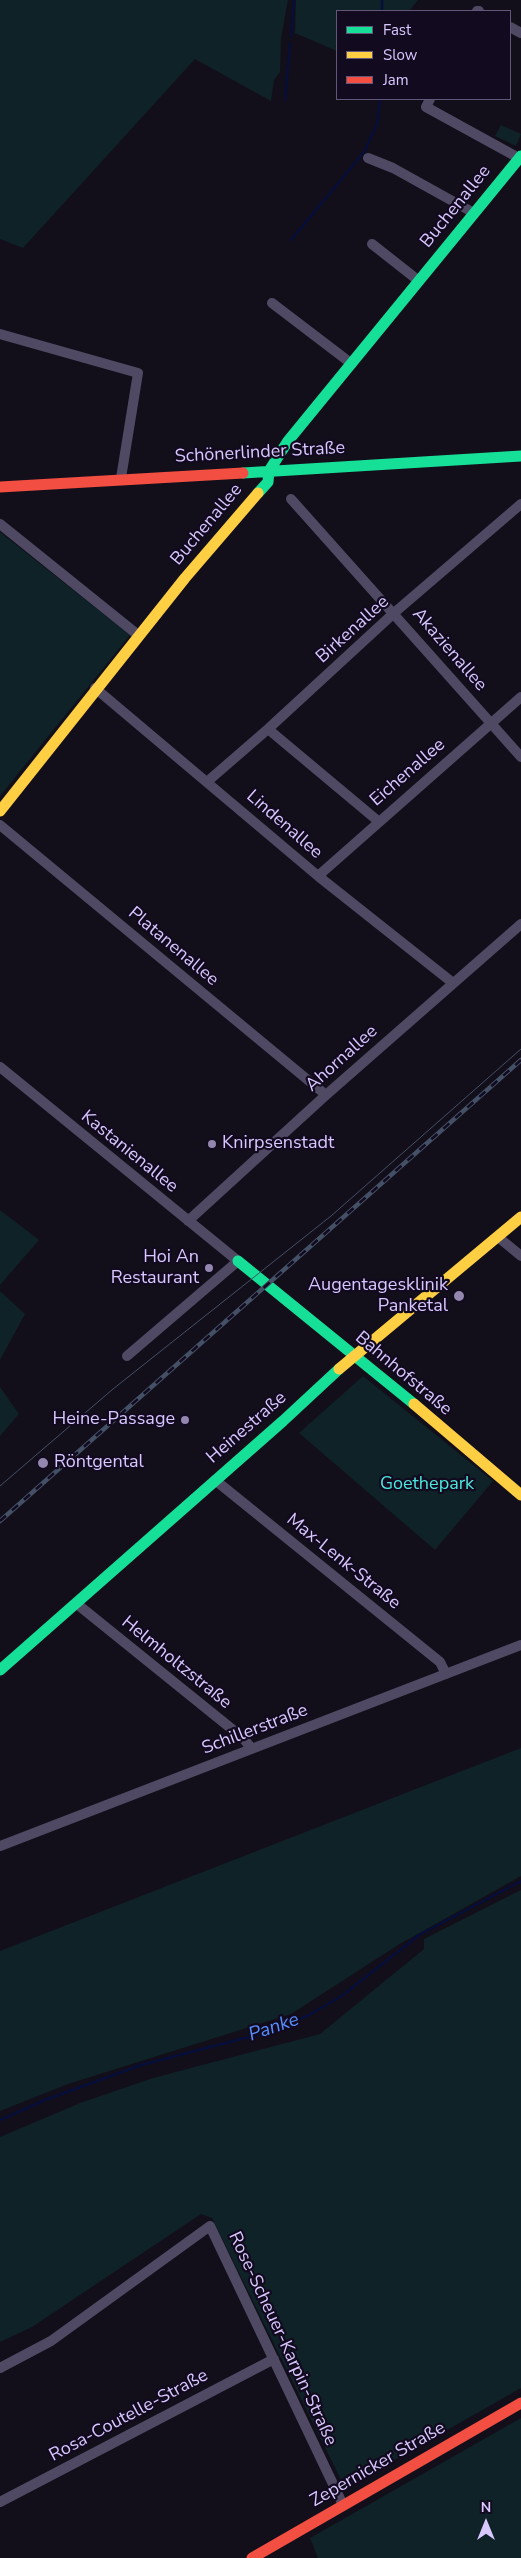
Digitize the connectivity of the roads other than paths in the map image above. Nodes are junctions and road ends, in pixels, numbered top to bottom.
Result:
1 (430, 100) edge
2 (520, 157) edge
3 (368, 158) dead end
4 (474, 213) junction
5 (372, 244) dead end
6 (419, 281) junction
7 (272, 302) dead end
8 (0, 334) edge
9 (352, 364) junction
10 (521, 456) edge
11 (269, 471) junction
12 (121, 478) junction
13 (0, 486) edge
14 (291, 499) dead end
15 (521, 504) edge
16 (0, 524) edge
17 (394, 613) junction
18 (138, 635) junction
19 (95, 688) junction
20 (521, 697) edge
21 (491, 723) junction
22 (268, 729) junction
23 (521, 757) edge
24 (208, 781) junction
25 (0, 811) edge
26 (378, 821) junction
27 (0, 825) edge
28 (318, 876) junction
29 (521, 924) edge
30 (453, 983) junction
31 (0, 1067) edge
32 (326, 1095) junction
33 (521, 1217) edge
34 (188, 1221) junction
35 (498, 1237) junction
36 (521, 1256) edge
37 (238, 1261) junction
38 (354, 1354) junction
39 (128, 1356) dead end
40 (215, 1480) junction
41 (521, 1494) edge
42 (77, 1604) junction
43 (521, 1645) edge
44 (0, 1670) edge
45 (446, 1674) junction
46 (252, 1749) junction
47 (0, 1846) edge
48 (274, 2359) junction
49 (0, 2368) edge
50 (521, 2403) edge
51 (0, 2502) edge
52 (343, 2505) junction
53 (252, 2558) edge

1 - 2 street
2 - 4 street, Buchenallee
3 - 4 street
4 - 6 street, Buchenallee
5 - 6 street
6 - 9 street, Buchenallee
7 - 9 street
8 - 12 street
9 - 11 street, Buchenallee
10 - 11 street, Schönerlinder Straße
11 - 12 street, Schönerlinder Straße
11 - 18 street, Buchenallee
12 - 13 street, Schönerlinder Straße
14 - 17 street, Akazienallee
15 - 17 street, Birkenallee
16 - 18 street
17 - 21 street, Akazienallee
17 - 22 street, Birkenallee
18 - 19 street, Buchenallee
19 - 24 street, Lindenallee
19 - 25 street, Buchenallee
20 - 21 street, Eichenallee
21 - 23 street, Akazienallee
21 - 26 street, Eichenallee
22 - 24 street, Birkenallee
22 - 26 street
24 - 28 street, Lindenallee
26 - 28 street, Eichenallee
27 - 32 street, Platanenallee
28 - 30 street, Lindenallee
29 - 30 street, Ahornallee
30 - 32 street, Ahornallee
31 - 34 street, Kastanienallee
32 - 34 street, Ahornallee
33 - 35 street, Heinestraße
34 - 37 street, Kastanienallee
35 - 36 street
35 - 38 street, Heinestraße
37 - 38 street, Bahnhofstraße
37 - 39 street
38 - 40 street, Heinestraße
38 - 41 street, Bahnhofstraße
40 - 42 street, Heinestraße
40 - 45 street, Max-Lenk-Straße
42 - 44 street, Heinestraße
42 - 46 street, Helmholtzstraße
43 - 45 street, Schillerstraße
45 - 46 street, Schillerstraße
46 - 47 street, Schillerstraße
48 - 49 street, Rose-Scheuer-Karpin-Straße
48 - 51 street, Rosa-Coutelle-Straße
48 - 52 street, Rose-Scheuer-Karpin-Straße
50 - 52 street, Zepernicker Straße
52 - 53 street, Zepernicker Straße

